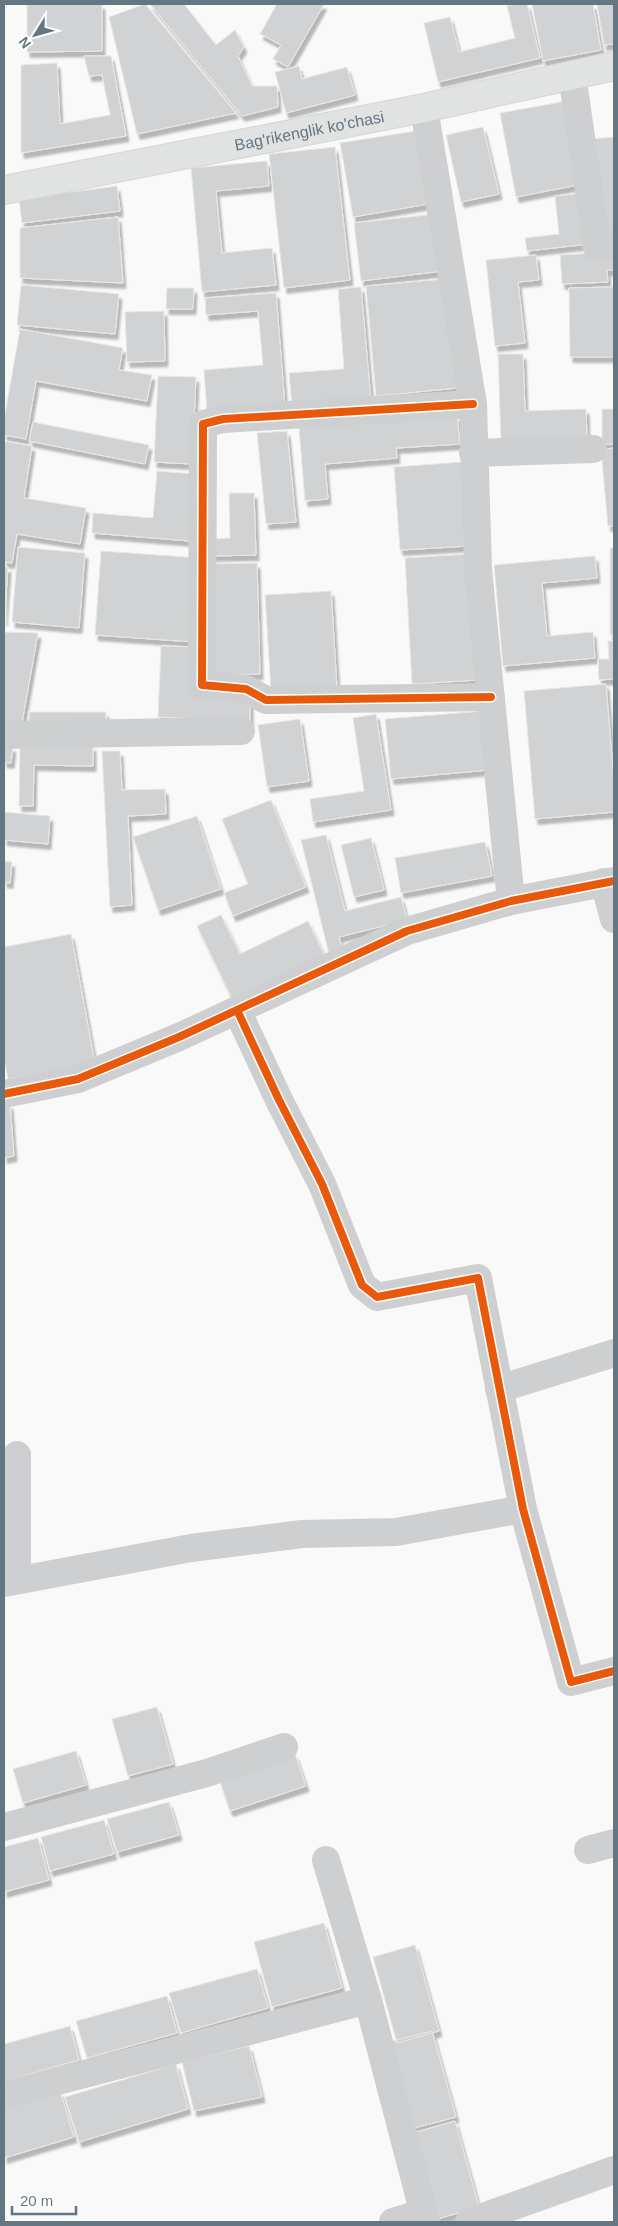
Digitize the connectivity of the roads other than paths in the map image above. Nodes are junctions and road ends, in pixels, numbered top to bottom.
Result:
1 (614, 66) edge
2 (572, 75) junction
3 (424, 108) junction
4 (4, 190) edge
5 (614, 246) edge
6 (473, 404) junction
7 (593, 449) dead end
8 (473, 453) junction
9 (491, 697) junction
10 (240, 731) dead end
11 (4, 736) edge
12 (609, 882) edge
13 (511, 901) junction
14 (614, 919) edge
15 (237, 1010) junction
16 (4, 1094) edge
17 (614, 1354) edge
18 (500, 1389) junction
19 (17, 1454) dead end
20 (524, 1509) junction
21 (10, 1581) edge
22 (614, 1671) edge
23 (284, 1747) dead end
24 (4, 1827) edge
25 (614, 1843) edge
26 (588, 1850) dead end
27 (326, 1860) dead end
28 (368, 2000) junction
29 (4, 2095) edge
30 (614, 2170) edge
31 (424, 2218) edge
32 (393, 2222) edge
33 (469, 2222) edge

1 - 2 main road, Bag'rikenglik ko'chasi
2 - 3 main road, Bag'rikenglik ko'chasi
2 - 5 street
3 - 4 main road, Bag'rikenglik ko'chasi
3 - 6 street
6 - 8 street
6 - 9 street
7 - 8 street
8 - 9 street
9 - 13 street
10 - 11 street
12 - 13 street
12 - 14 street
13 - 15 street
15 - 16 street
15 - 18 street
17 - 18 street
18 - 20 street
19 - 21 street
20 - 21 street
20 - 22 street
23 - 24 street
25 - 26 street
27 - 28 street
28 - 29 street
28 - 31 street
30 - 33 street
31 - 32 street

